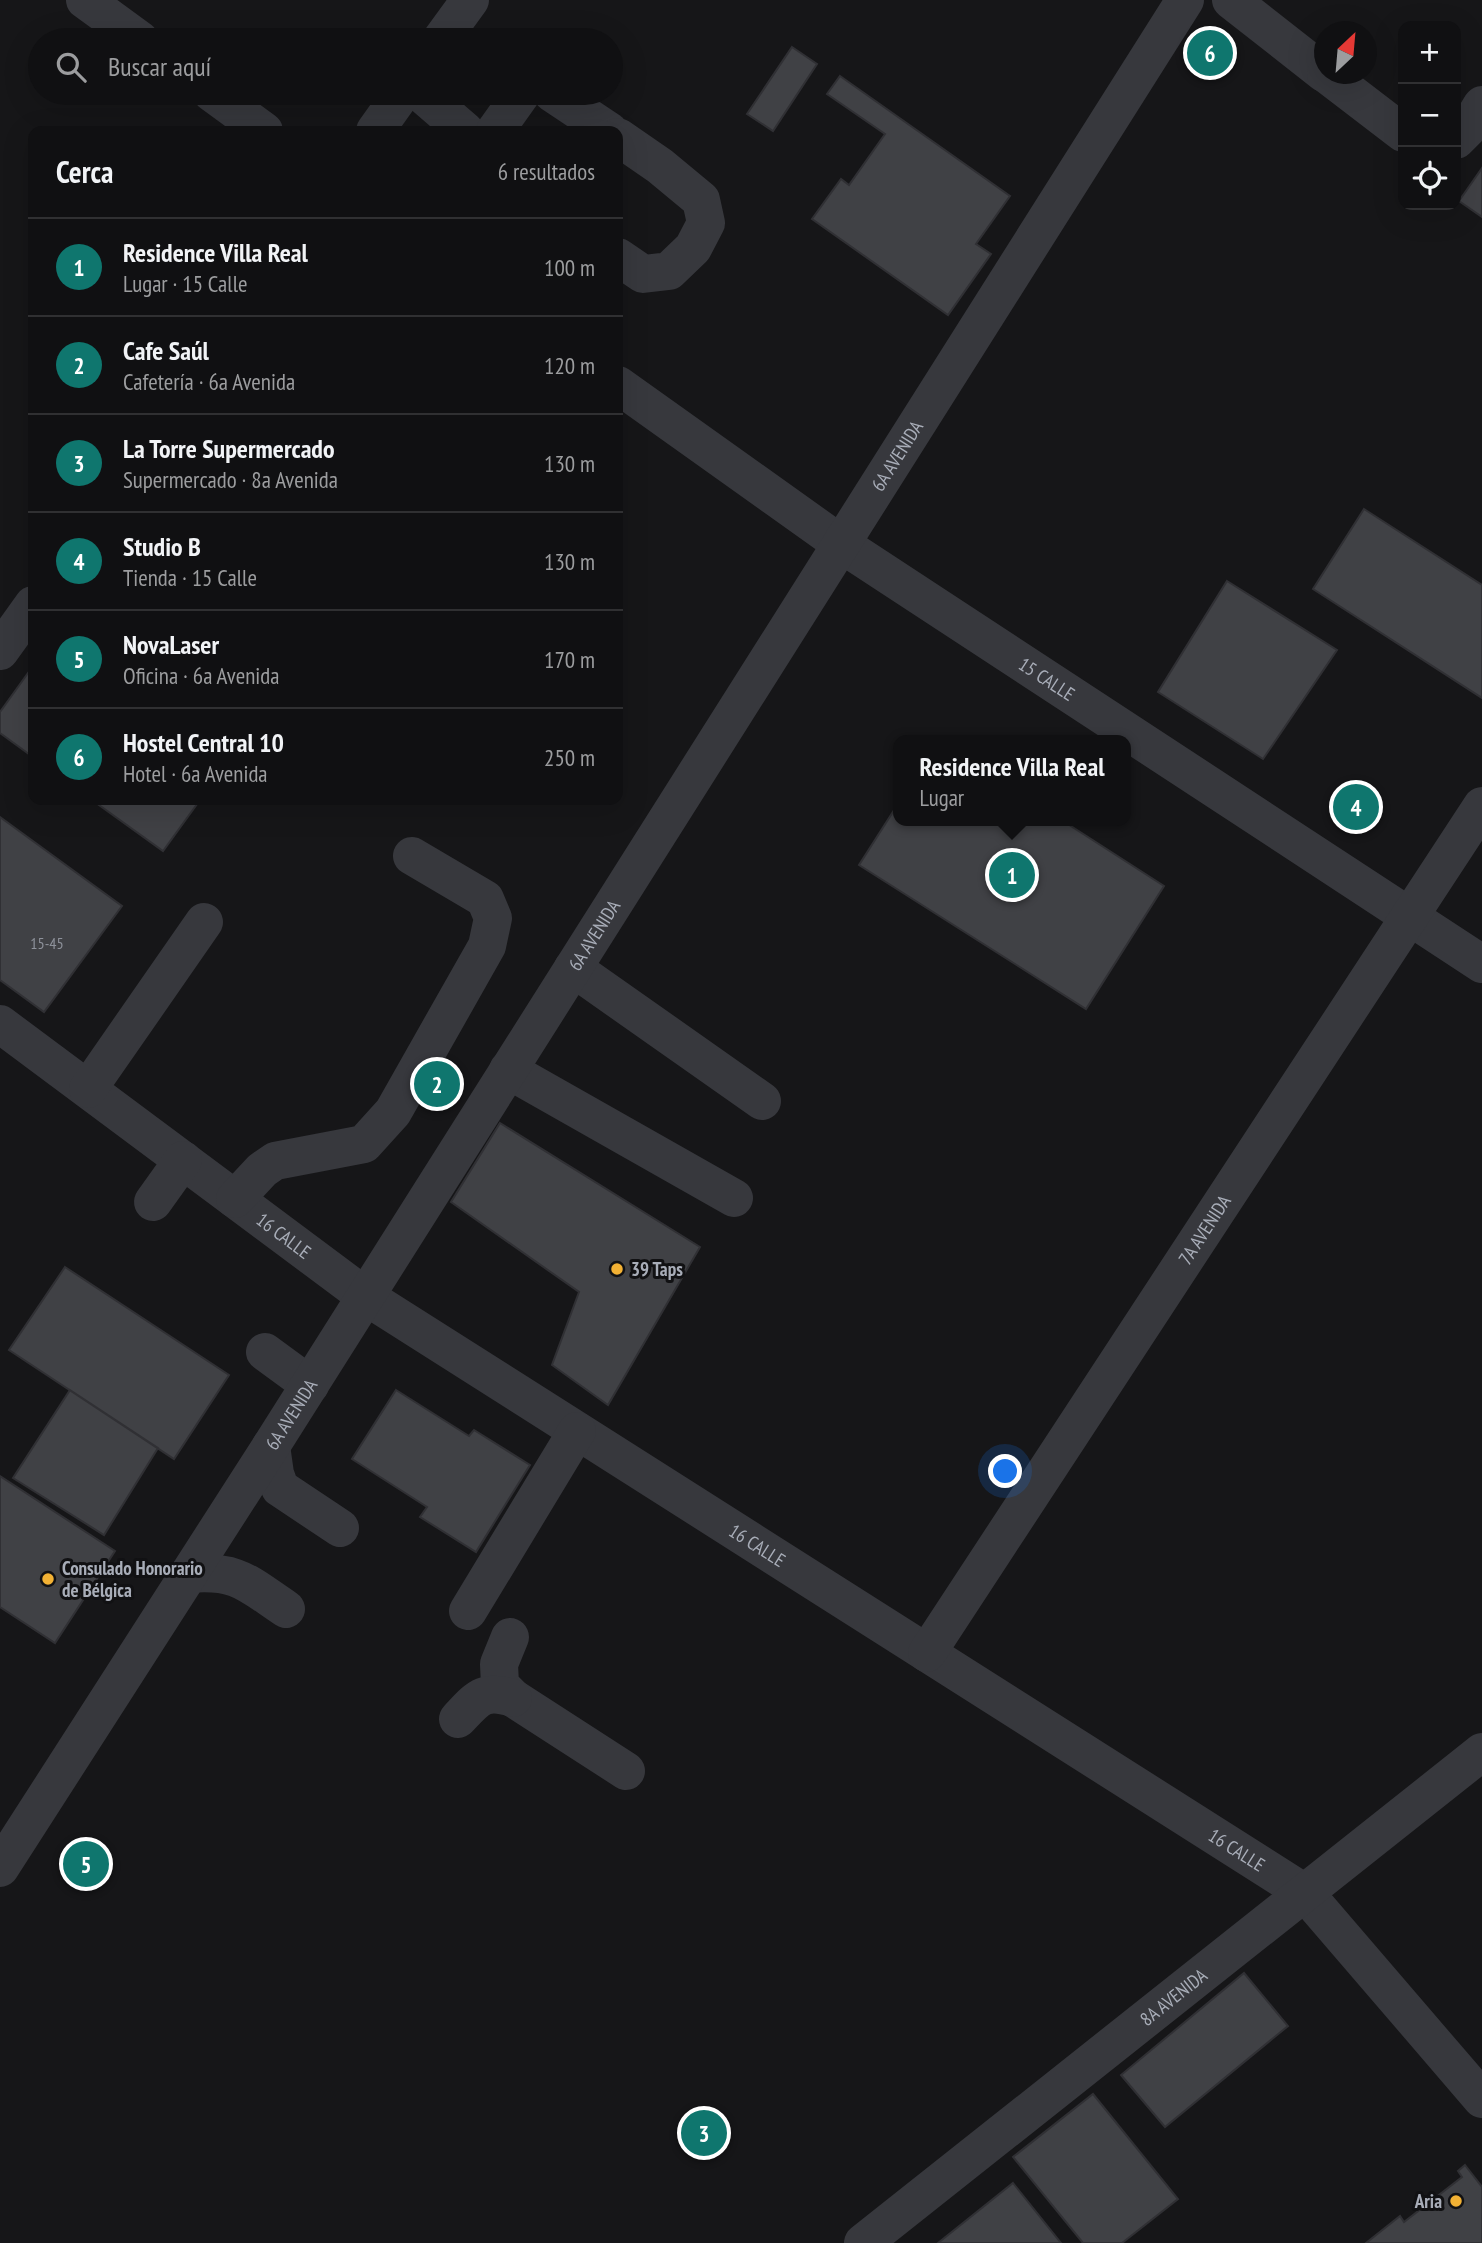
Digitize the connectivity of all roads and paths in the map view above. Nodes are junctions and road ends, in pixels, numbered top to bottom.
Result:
1 (85, 0) edge
2 (1185, 0) edge
3 (1231, 0) edge
4 (124, 28) edge
5 (1314, 64) edge
6 (1339, 84) edge
7 (228, 105) edge
8 (393, 105) edge
9 (435, 105) edge
10 (513, 105) edge
11 (570, 105) edge
12 (1482, 105) edge
13 (257, 126) edge
14 (379, 126) edge
15 (459, 126) edge
16 (499, 126) edge
17 (602, 126) edge
18 (1398, 130) edge
19 (1461, 135) edge
20 (623, 140) edge
21 (623, 260) edge
22 (623, 389) edge
23 (841, 544) junction
24 (28, 612) edge
25 (0, 652) edge
26 (1482, 806) edge
27 (412, 856) dead end
28 (1409, 915) junction
29 (204, 922) dead end
30 (1482, 964) edge
31 (573, 968) junction
32 (0, 1024) edge
33 (508, 1070) junction
34 (88, 1089) junction
35 (762, 1101) dead end
36 (183, 1160) junction
37 (734, 1198) dead end
38 (235, 1199) junction
39 (153, 1202) dead end
40 (365, 1296) junction
41 (265, 1352) dead end
42 (310, 1385) junction
43 (578, 1431) junction
44 (271, 1446) junction
45 (340, 1528) dead end
46 (189, 1574) junction
47 (286, 1609) dead end
48 (468, 1611) dead end
49 (510, 1637) dead end
50 (927, 1653) junction
51 (513, 1698) junction
52 (458, 1718) dead end
53 (1482, 1752) edge
54 (626, 1771) dead end
55 (0, 1868) edge
56 (1305, 1893) junction
57 (1482, 2099) edge
58 (863, 2243) edge

1 - 4 street
2 - 23 street, 6A AVENIDA
3 - 5 street
6 - 18 street
7 - 13 street
8 - 14 street
9 - 15 street
10 - 16 street
11 - 17 street
12 - 19 street
20 - 21 street
22 - 23 street, 15 CALLE
23 - 28 street, 15 CALLE
23 - 31 street, 6A AVENIDA
24 - 25 street
26 - 28 street, 7A AVENIDA
27 - 38 street
28 - 30 street, 15 CALLE
28 - 50 street, 7A AVENIDA
29 - 34 street
31 - 33 street, 6A AVENIDA
31 - 35 street
32 - 34 street, 16 CALLE
33 - 37 street
33 - 40 street, 6A AVENIDA
34 - 36 street, 16 CALLE
36 - 38 street, 16 CALLE
36 - 39 street
38 - 40 street, 16 CALLE
40 - 42 street, 6A AVENIDA
40 - 43 street, 16 CALLE
41 - 42 street
42 - 44 street, 6A AVENIDA
43 - 48 street
43 - 50 street, 16 CALLE
44 - 45 street
44 - 46 street, 6A AVENIDA
46 - 47 street
46 - 55 street, 6A AVENIDA
49 - 51 street
50 - 56 street, 16 CALLE
51 - 52 street
51 - 54 street
53 - 56 street, 8A AVENIDA
56 - 57 street, 16 CALLE
56 - 58 street, 8A AVENIDA

